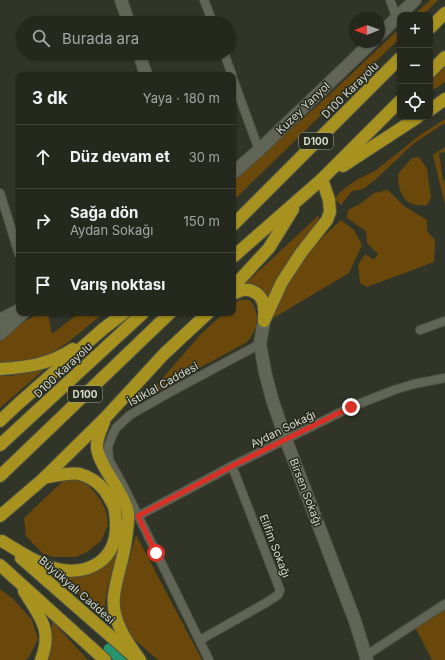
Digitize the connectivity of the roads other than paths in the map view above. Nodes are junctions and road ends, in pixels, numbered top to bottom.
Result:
1 (121, 0) edge
2 (204, 0) edge
3 (390, 0) edge
4 (415, 0) edge
5 (403, 12) edge
6 (445, 13) edge
7 (127, 16) edge
8 (210, 16) edge
9 (397, 18) joint
10 (433, 25) edge
11 (385, 29) edge
12 (366, 48) edge
13 (445, 57) edge
14 (141, 60) edge
15 (227, 60) edge
16 (397, 61) edge
17 (433, 69) edge
18 (145, 72) edge
19 (231, 72) edge
20 (236, 87) edge
21 (445, 99) edge
22 (397, 104) edge
23 (433, 108) edge
24 (413, 120) edge
25 (259, 150) junction
26 (236, 170) edge
27 (322, 179) junction
28 (0, 193) edge
29 (300, 198) junction
30 (236, 222) edge
31 (16, 244) edge
32 (236, 254) edge
33 (236, 285) edge
34 (236, 292) edge
35 (16, 312) edge
36 (16, 313) edge
37 (20, 316) edge
38 (120, 316) edge
39 (140, 316) edge
40 (167, 316) edge
41 (205, 316) edge
42 (0, 320) edge
43 (264, 320) junction
44 (445, 321) edge
45 (0, 325) edge
46 (104, 329) junction
47 (420, 330) dead end
48 (0, 334) edge
49 (260, 344) junction
50 (0, 369) edge
51 (445, 378) edge
52 (106, 417) junction
53 (0, 421) edge
54 (286, 440) junction
55 (0, 445) edge
56 (232, 466) junction
57 (0, 476) edge
58 (43, 479) junction
59 (1, 516) edge
60 (138, 516) junction
61 (1, 540) edge
62 (0, 565) edge
63 (14, 577) junction
64 (445, 604) edge
65 (200, 640) junction
66 (366, 658) edge
67 (41, 660) edge
68 (104, 660) edge
69 (139, 660) edge
70 (209, 660) edge

1 - 7 main road
2 - 8 street
3 - 9 street
4 - 5 main road
6 - 10 highway
9 - 11 main road
12 - 25 main road, Kuzey Yanyol
13 - 17 highway
14 - 18 main road
15 - 19 street
16 - 30 highway, D100 Karayolu / D100
20 - 25 street
21 - 23 highway
22 - 27 highway, D100
24 - 27 highway
25 - 26 main road, Kuzey Yanyol
27 - 29 highway, D100
27 - 43 highway
28 - 31 street
29 - 32 highway, D100
29 - 33 highway
34 - 43 highway
35 - 42 main road
36 - 45 main road
37 - 48 main road
38 - 46 highway
39 - 55 highway, D100 Karayolu / D100
40 - 57 highway, D100
41 - 52 highway
43 - 49 main road, Birsen Sokağı
44 - 47 street
46 - 50 highway
46 - 53 highway
49 - 54 main road, Birsen Sokağı
49 - 60 street, İstiklal Caddesi
51 - 54 street, Aydan Sokağı
52 - 58 highway
52 - 69 highway
54 - 56 street, Aydan Sokağı
54 - 66 main road, Birsen Sokağı
56 - 60 street, Aydan Sokağı
56 - 65 street, Elifim Sokağı
58 - 59 highway
58 - 61 highway
60 - 65 street, İstiklal Caddesi
61 - 69 highway, Büyükyalı Caddesi
62 - 63 highway
63 - 67 highway
63 - 68 highway
64 - 66 street
65 - 70 street, İstiklal Caddesi

